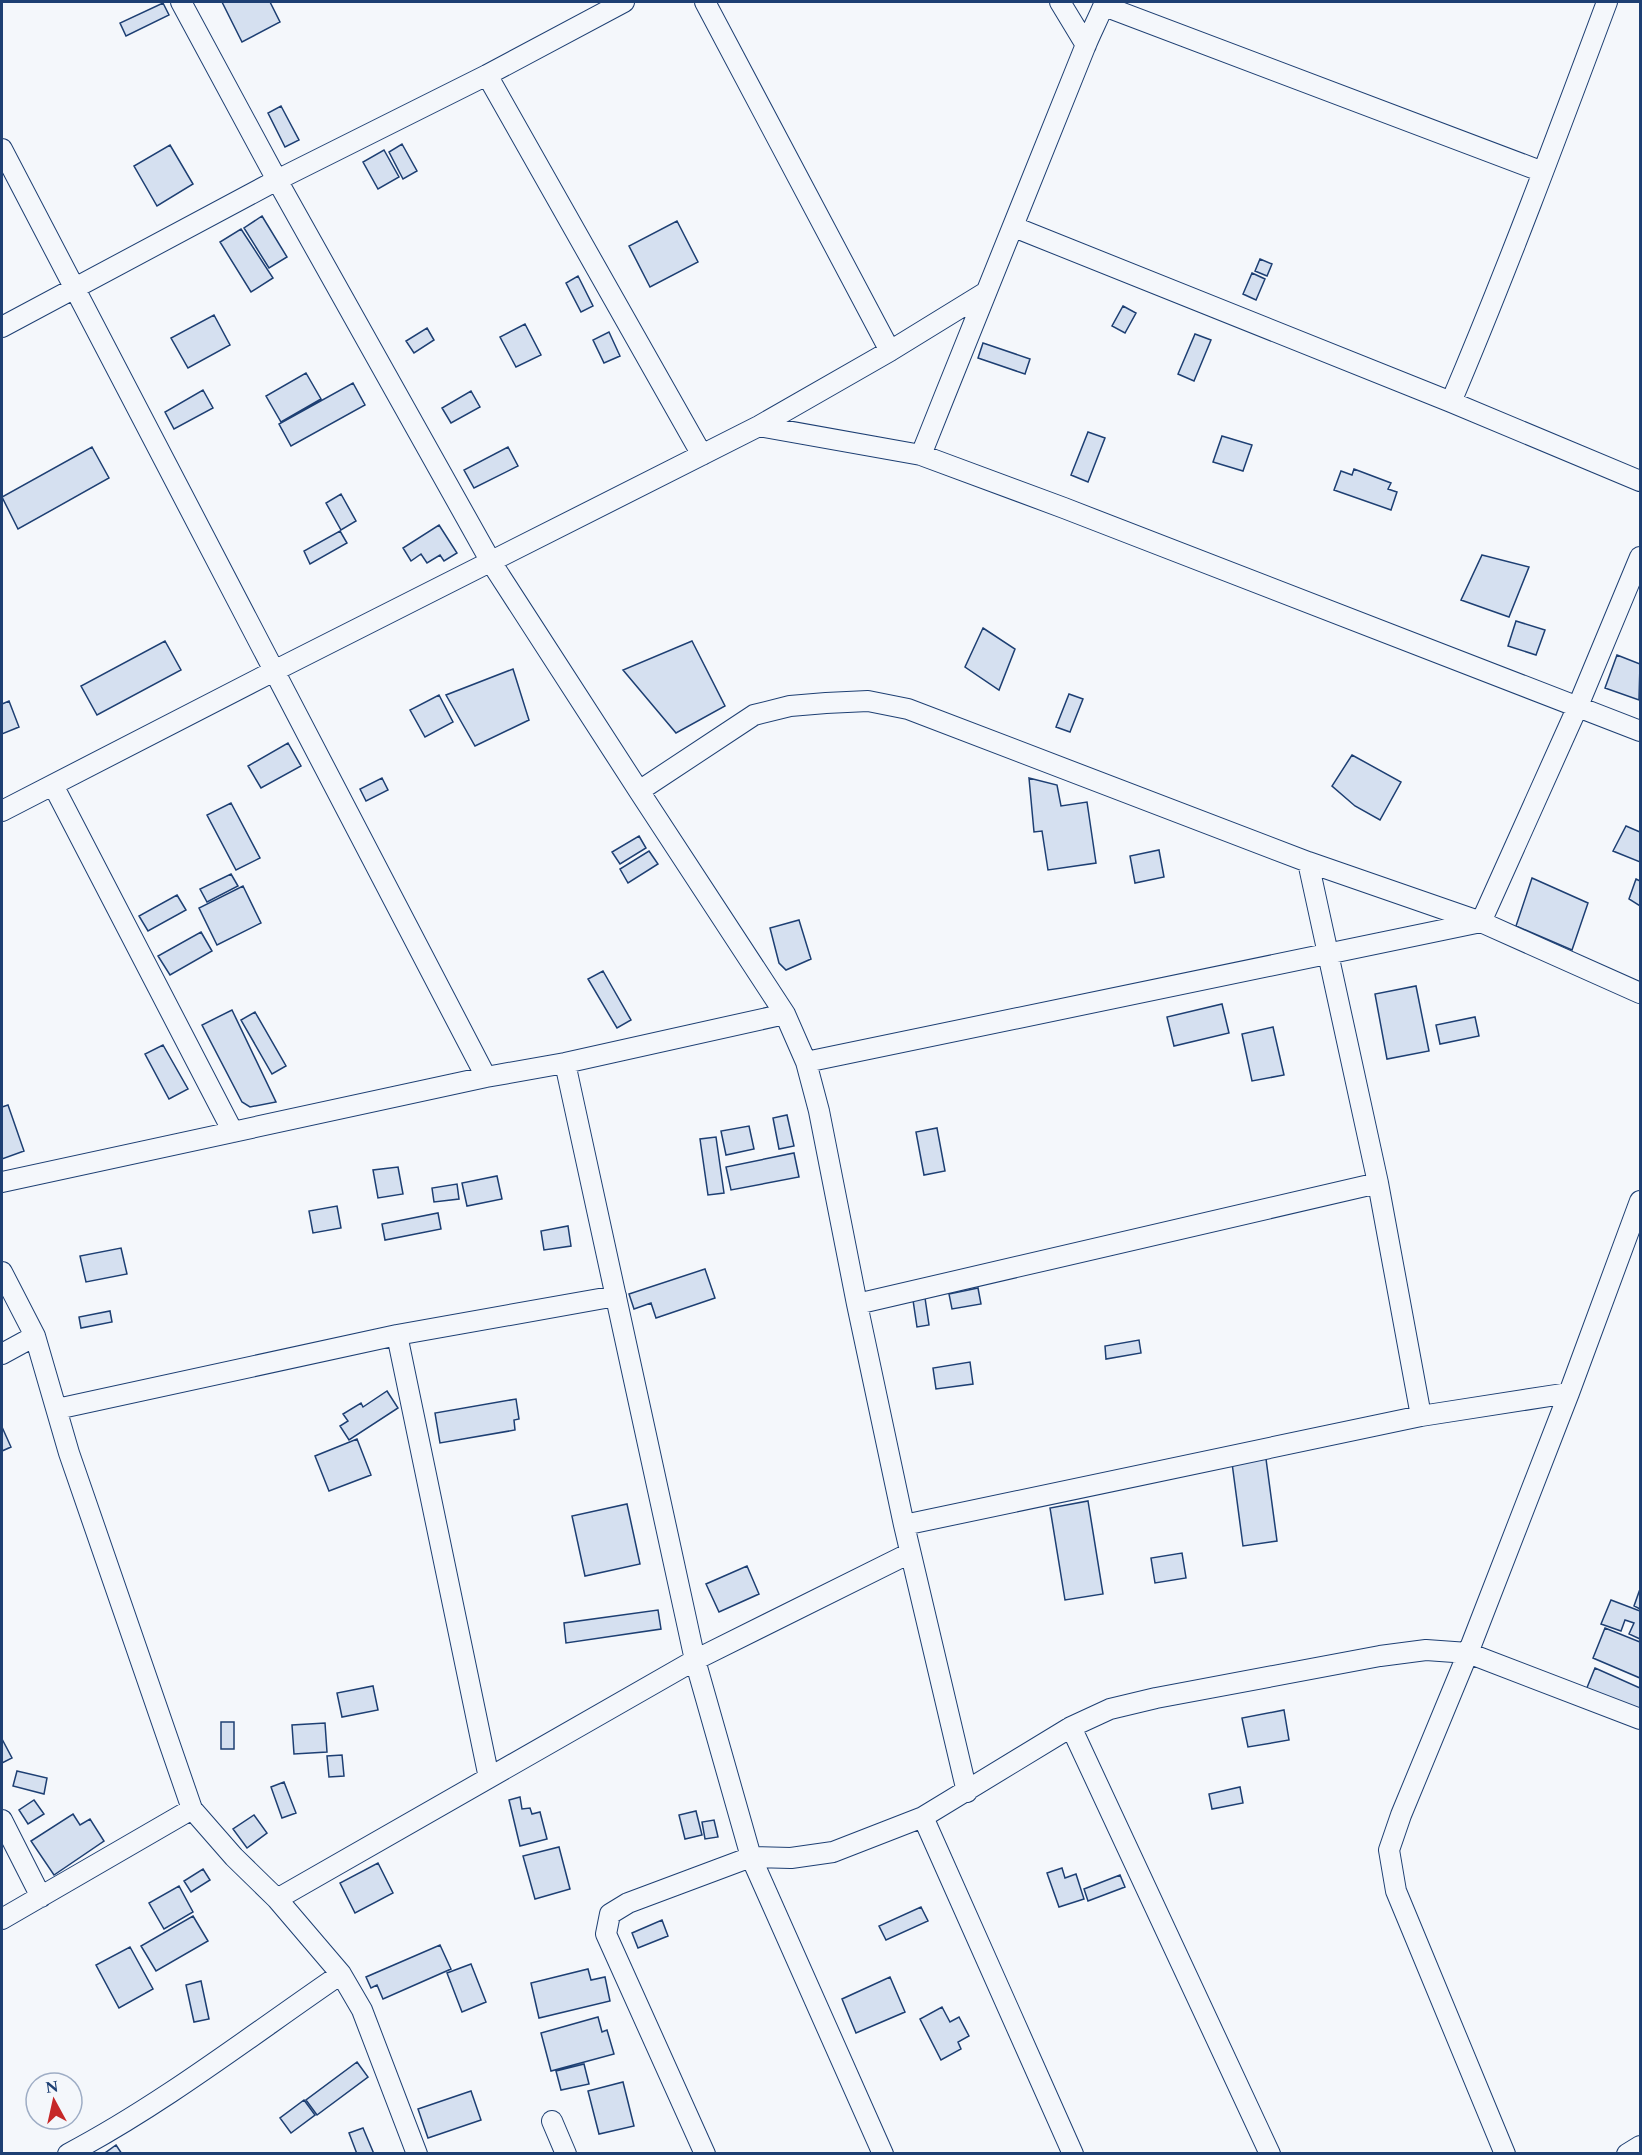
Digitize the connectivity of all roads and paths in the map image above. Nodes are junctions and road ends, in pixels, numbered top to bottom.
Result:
1 (181, 2) edge
2 (624, 2) edge
3 (705, 2) edge
4 (1060, 2) edge
5 (1606, 2) edge
6 (1105, 4) edge
7 (1086, 45) junction
8 (488, 75) junction
9 (2, 149) edge
10 (1543, 172) junction
11 (277, 180) junction
12 (1014, 227) junction
13 (74, 288) junction
14 (986, 292) junction
15 (2, 327) edge
16 (890, 351) junction
17 (1451, 402) junction
18 (759, 426) junction
19 (702, 455) junction
20 (921, 455) junction
21 (1641, 481) edge
22 (1641, 557) edge
23 (491, 562) junction
24 (274, 671) junction
25 (1578, 706) junction
26 (1641, 731) edge
27 (53, 785) junction
28 (639, 791) junction
29 (2, 811) edge
30 (1308, 862) junction
31 (1481, 922) junction
32 (1330, 954) junction
33 (1641, 993) edge
34 (785, 1014) junction
35 (806, 1062) junction
36 (565, 1063) junction
37 (486, 1077) junction
38 (233, 1132) junction
39 (2, 1182) edge
40 (1378, 1183) junction
41 (1641, 1201) edge
42 (2, 1272) edge
43 (616, 1296) junction
44 (857, 1304) junction
45 (397, 1335) junction
46 (35, 1336) junction
47 (2, 1354) edge
48 (1569, 1393) junction
49 (57, 1409) junction
50 (1421, 1416) junction
51 (904, 1525) junction
52 (910, 1553) junction
53 (1468, 1653) junction
54 (695, 1660) junction
55 (1641, 1719) edge
56 (1071, 1727) junction
57 (489, 1779) junction
58 (967, 1792) junction
59 (192, 1809) junction
60 (923, 1817) junction
61 (2, 1820) edge
62 (751, 1857) junction
63 (41, 1897) junction
64 (277, 1899) junction
65 (2, 1919) edge
66 (341, 1974) junction
67 (552, 2121) dead end
68 (1641, 2146) edge
69 (68, 2154) edge
70 (417, 2154) edge
71 (566, 2154) edge
72 (705, 2154) edge
73 (883, 2154) edge
74 (1073, 2154) edge
75 (1270, 2154) edge
76 (1505, 2154) edge
77 (1627, 2154) edge

1 - 11 street
2 - 8 street
3 - 16 street
4 - 7 street
5 - 10 street
6 - 7 street
6 - 10 street
7 - 12 street
8 - 11 street
8 - 19 street
9 - 13 street
10 - 17 street
11 - 13 street
11 - 23 street
12 - 14 street
12 - 17 street
13 - 15 street
13 - 24 street
14 - 16 street
14 - 20 street
16 - 18 street
17 - 21 street
18 - 19 street
18 - 20 street
19 - 23 street
20 - 25 street
22 - 25 street
23 - 24 street
23 - 28 street
24 - 27 street
24 - 37 street
25 - 26 street
25 - 31 street
27 - 29 street
27 - 38 street
28 - 30 street
28 - 34 street
30 - 31 street
30 - 32 street
31 - 32 street
31 - 33 street
32 - 35 street
32 - 40 street
34 - 35 street
34 - 36 street
35 - 44 street
36 - 37 street
36 - 43 street
37 - 38 street
38 - 39 street
40 - 44 street
40 - 50 street
41 - 48 street
42 - 46 street
43 - 45 street
43 - 54 street
44 - 51 street
45 - 49 street
45 - 57 street
46 - 47 street
46 - 49 street
48 - 50 street
48 - 53 street
49 - 59 street
50 - 51 street
51 - 52 street
52 - 54 street
52 - 58 street
53 - 55 street
53 - 56 street
53 - 76 street
54 - 57 street
54 - 62 street
56 - 58 street
56 - 75 street
57 - 64 street
58 - 60 street
59 - 63 street
59 - 64 street
60 - 62 street
60 - 74 street
61 - 63 street
62 - 72 street
62 - 73 street
63 - 65 street
64 - 66 street
66 - 69 street
66 - 70 street
67 - 71 street
68 - 77 street

